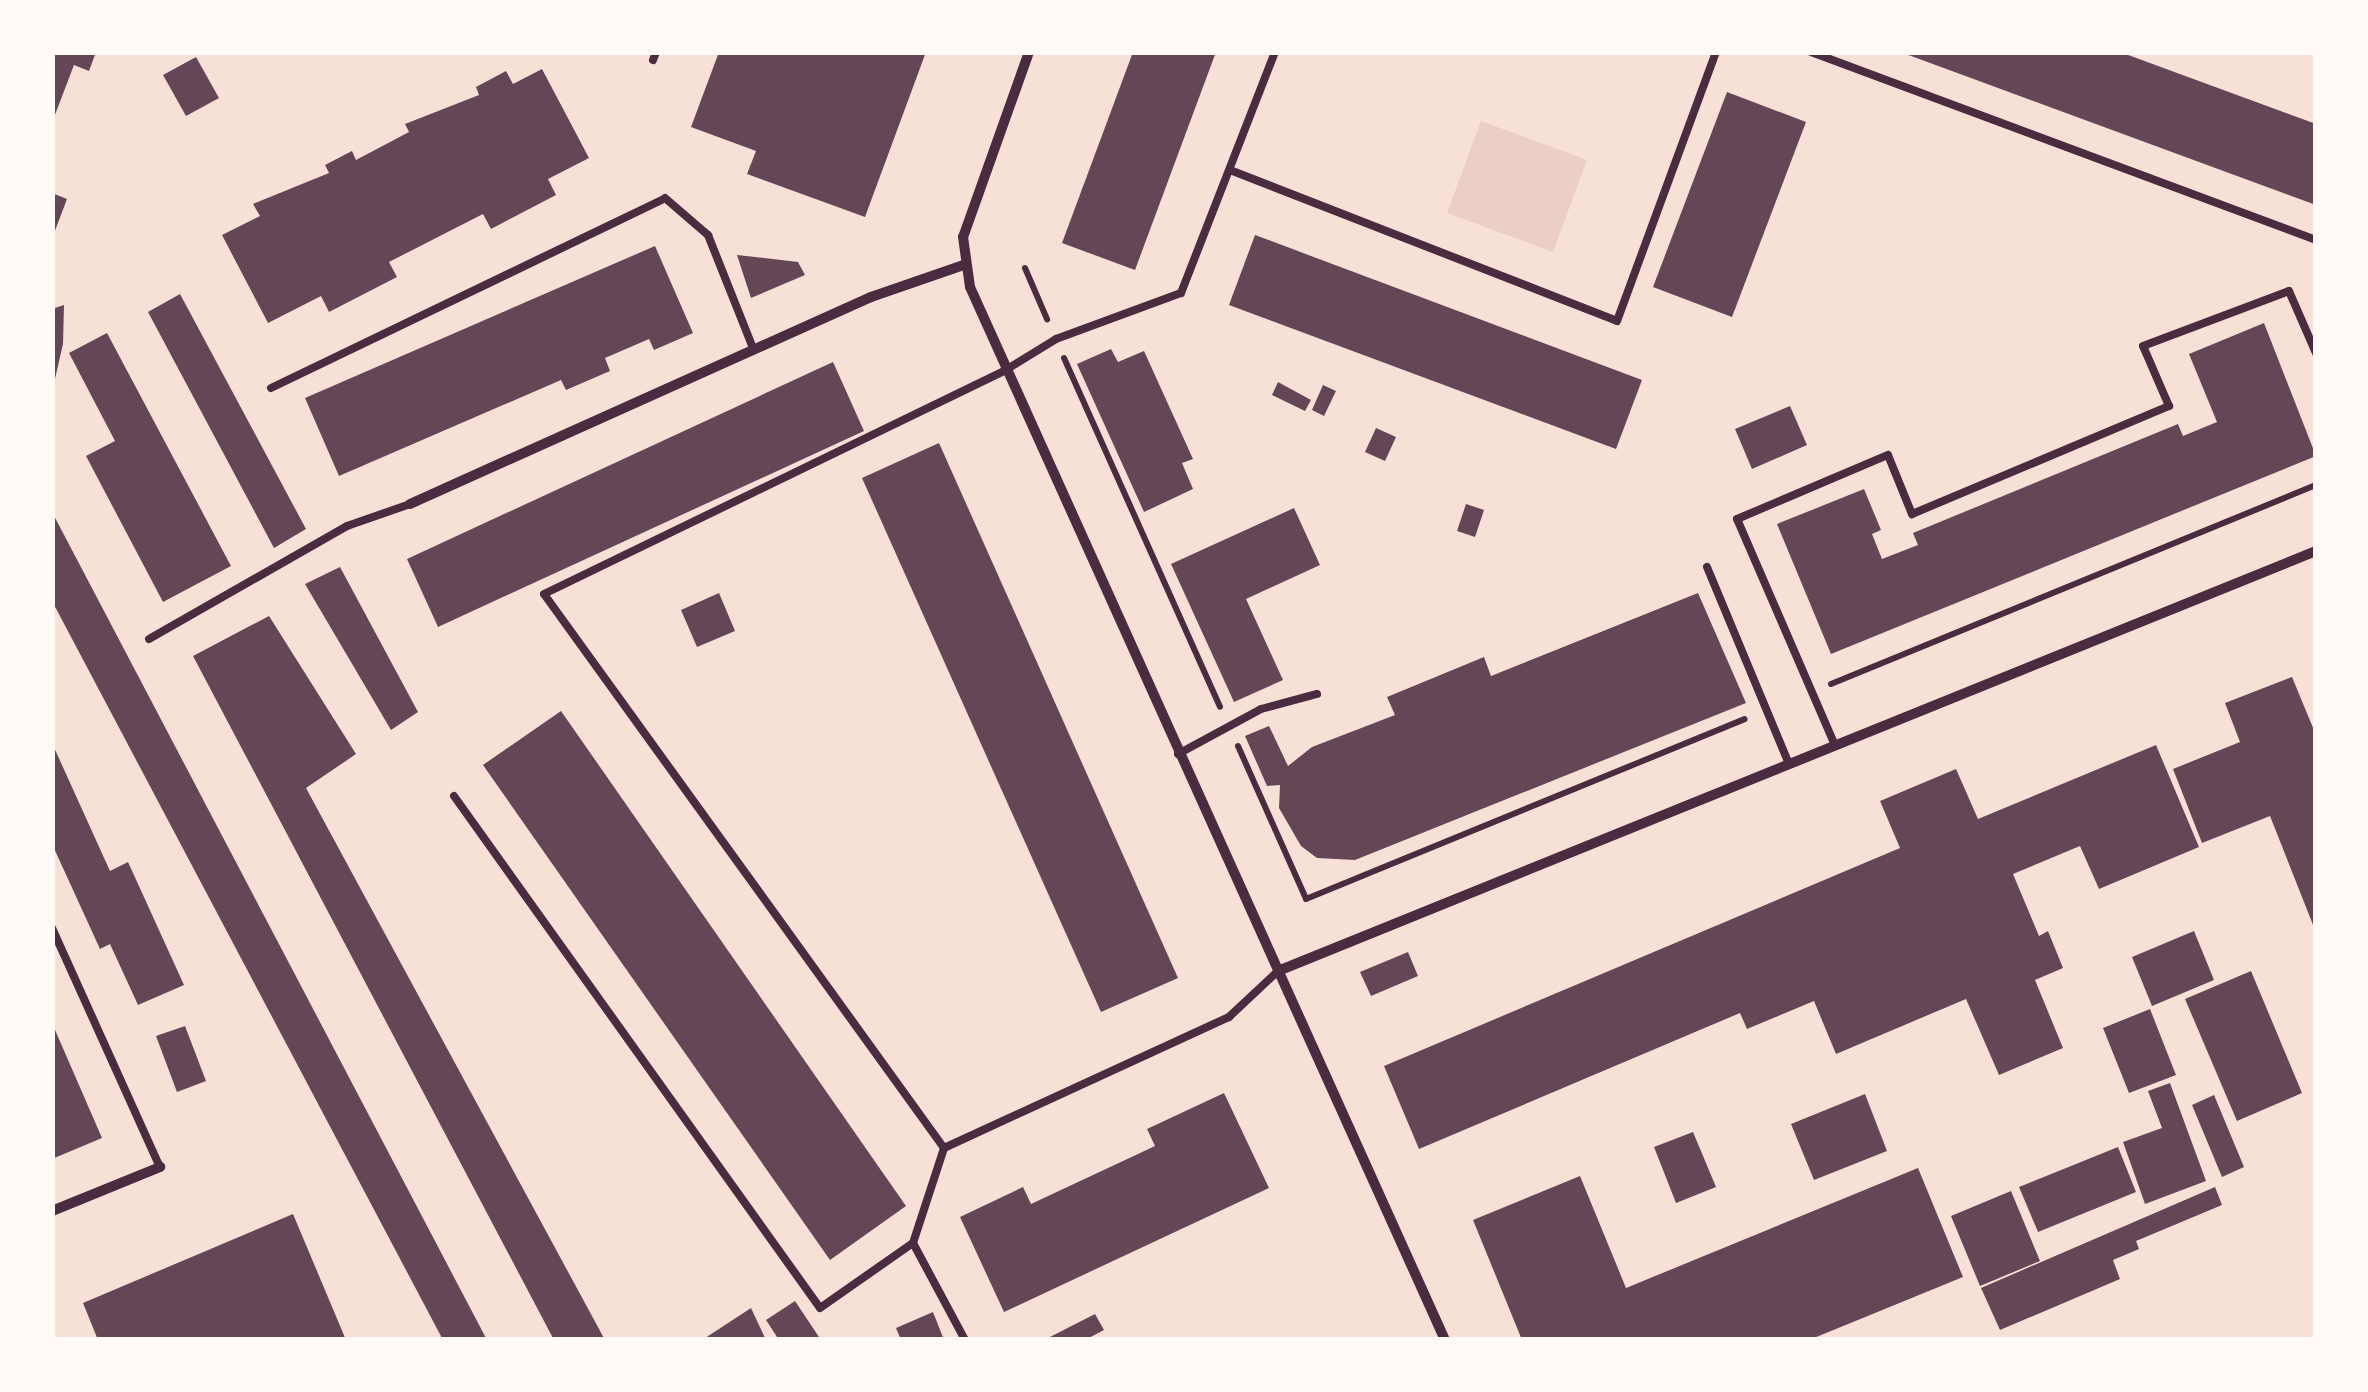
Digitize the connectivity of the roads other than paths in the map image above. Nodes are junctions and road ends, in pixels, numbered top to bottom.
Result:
1 (1029, 52) edge
2 (1275, 52) edge
3 (1716, 52) edge
4 (1811, 52) edge
5 (1230, 170) junction
6 (2316, 240) edge
7 (964, 265) junction
8 (753, 348) junction
9 (2316, 354) edge
10 (1004, 371) junction
11 (271, 388) dead end
12 (410, 504) joint
13 (2316, 551) edge
14 (1707, 567) dead end
15 (150, 639) dead end
16 (1317, 694) dead end
17 (1834, 743) junction
18 (1178, 754) junction
19 (1788, 762) junction
20 (454, 796) dead end
21 (52, 928) edge
22 (1278, 971) junction
23 (944, 1148) junction
24 (160, 1166) joint
25 (52, 1211) edge
26 (912, 1243) junction
27 (965, 1340) edge
28 (1446, 1340) edge

1 - 7 street
2 - 5 lane
3 - 5 lane
4 - 6 lane
5 - 10 lane
7 - 8 street
7 - 10 street
8 - 11 lane
8 - 12 street
9 - 17 lane
10 - 18 street
10 - 23 lane
12 - 15 lane
13 - 17 street
14 - 19 lane
16 - 18 lane
17 - 19 street
18 - 22 street
19 - 22 street
20 - 26 lane
21 - 24 lane
22 - 23 lane
22 - 28 street
23 - 26 lane
24 - 25 street
26 - 27 lane

